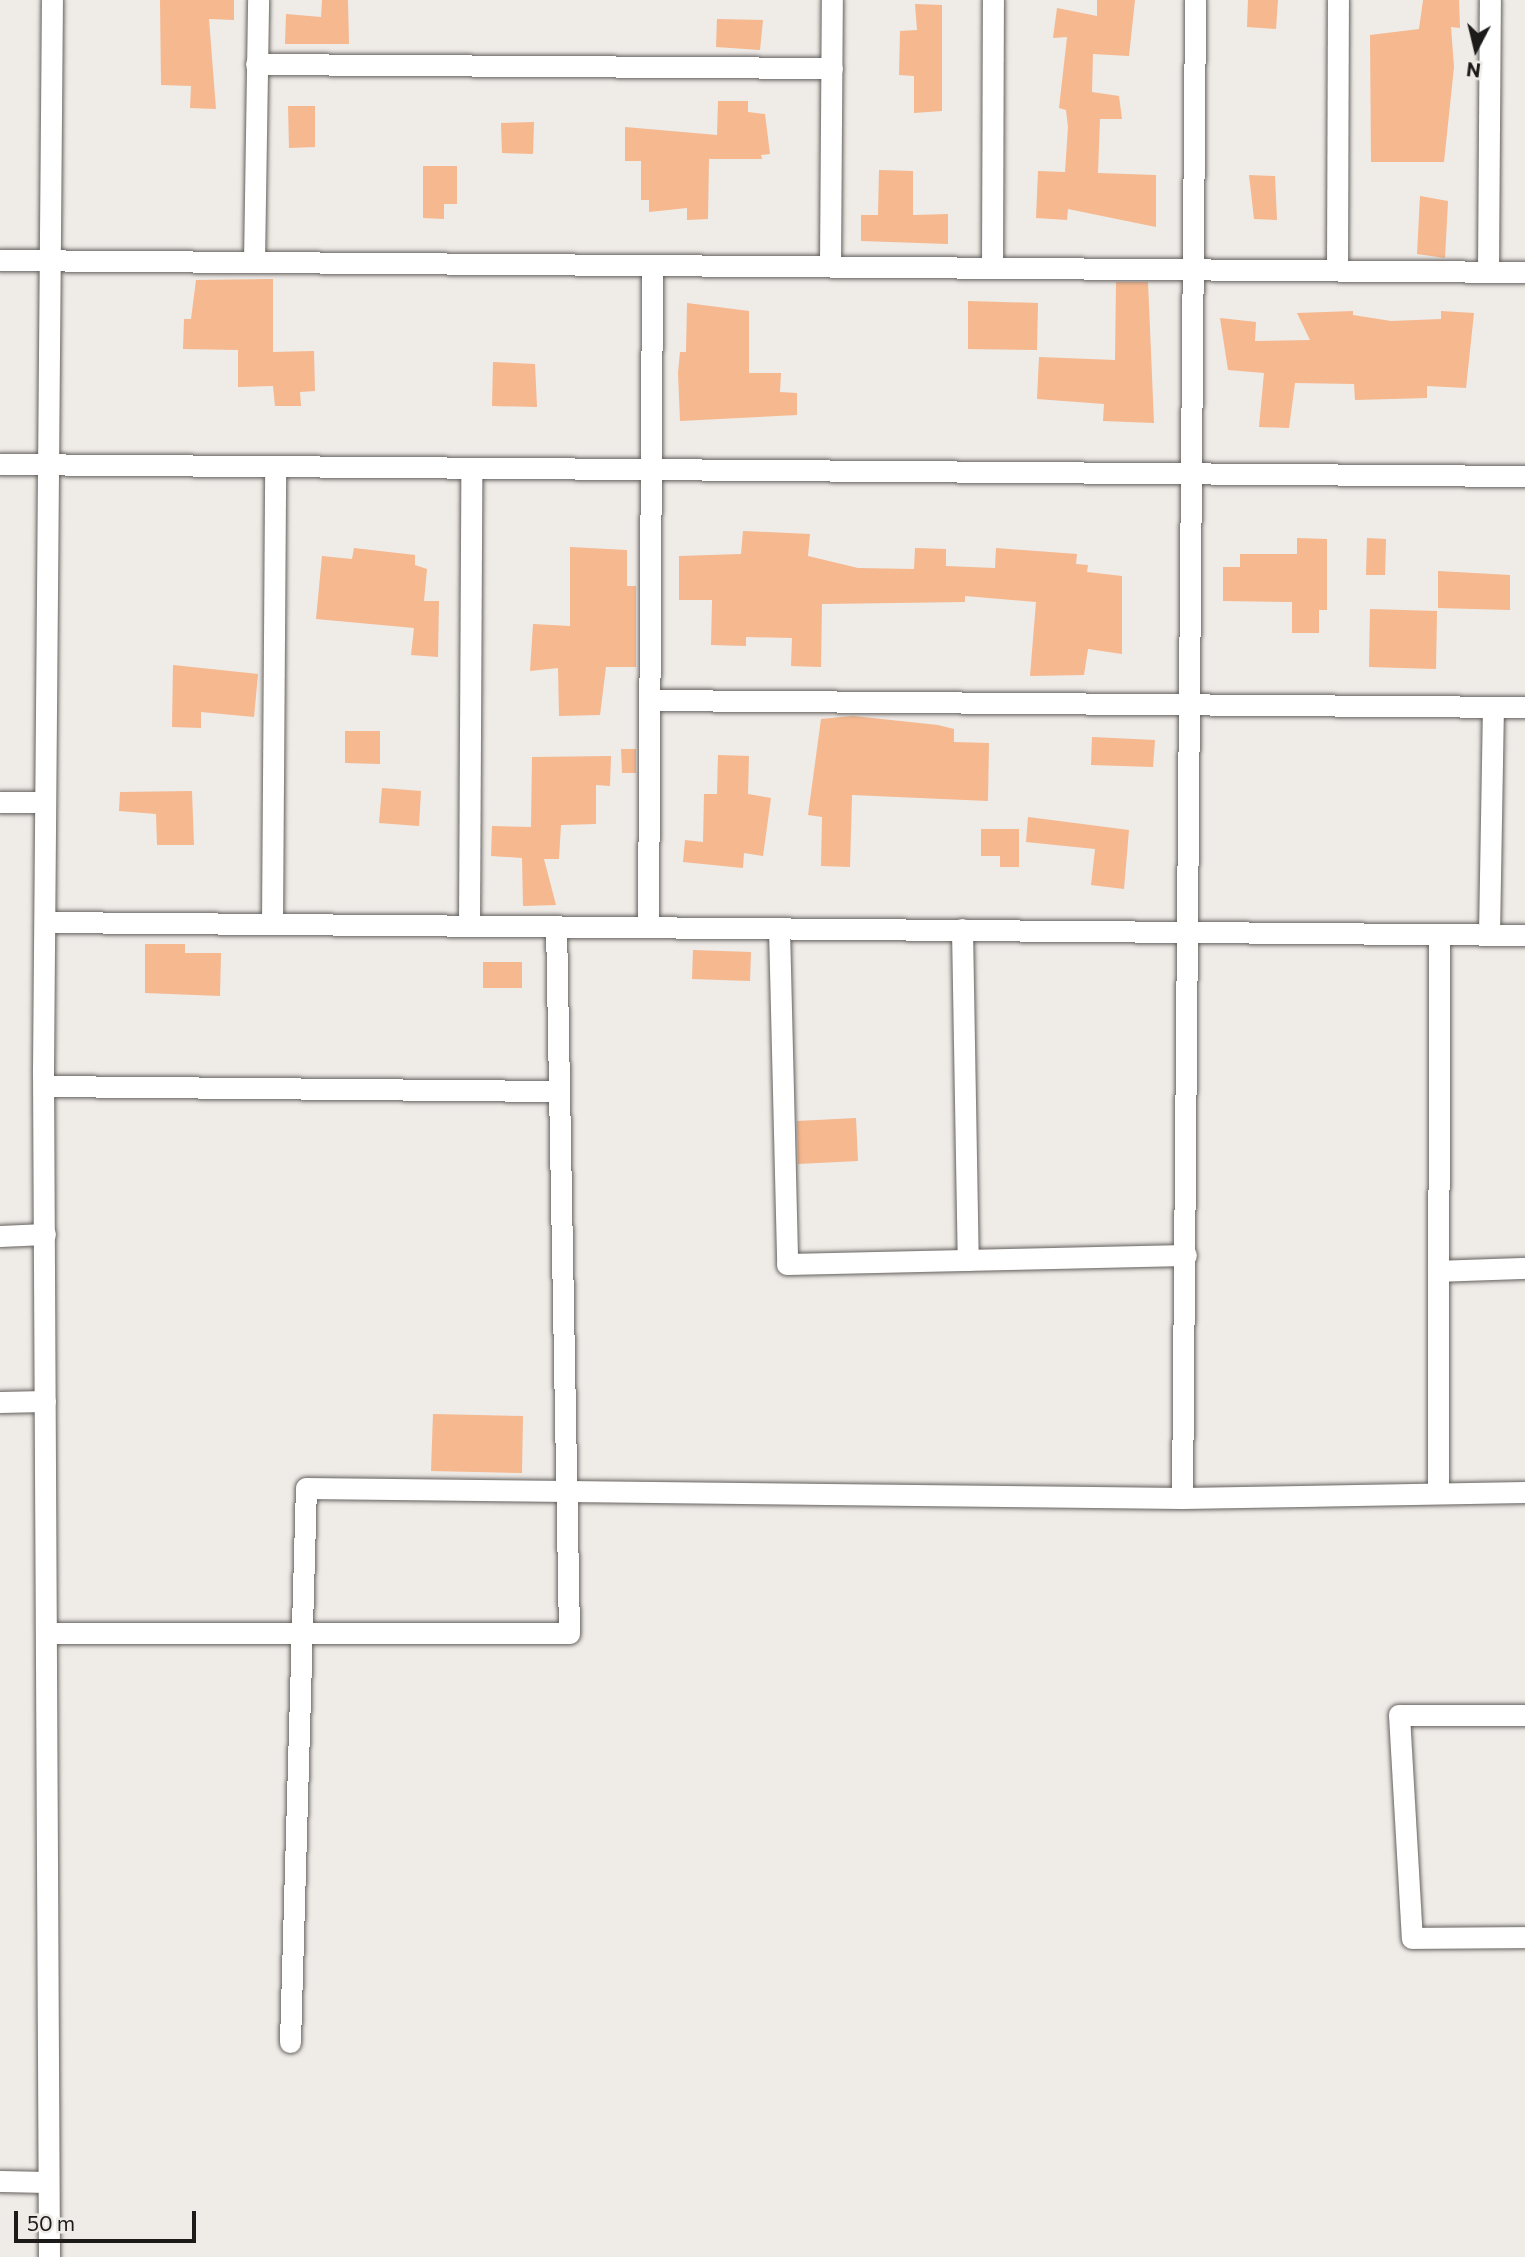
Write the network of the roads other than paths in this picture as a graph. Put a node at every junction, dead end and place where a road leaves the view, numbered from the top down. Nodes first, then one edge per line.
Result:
1 (52, 0) edge
2 (258, 0) edge
3 (832, 0) edge
4 (993, 0) edge
5 (1195, 0) edge
6 (1338, 0) edge
7 (1490, 0) edge
8 (256, 64) junction
9 (831, 68) junction
10 (0, 260) edge
11 (48, 260) junction
12 (254, 262) junction
13 (652, 265) junction
14 (830, 266) junction
15 (992, 268) junction
16 (1194, 269) junction
17 (1337, 270) junction
18 (1488, 271) junction
19 (1525, 272) edge
20 (0, 464) edge
21 (47, 465) junction
22 (275, 467) junction
23 (471, 468) junction
24 (650, 470) junction
25 (1193, 474) junction
26 (1525, 476) edge
27 (649, 700) junction
28 (1192, 705) junction
29 (1493, 707) junction
30 (1525, 707) edge
31 (0, 802) edge
32 (45, 802) junction
33 (45, 922) junction
34 (272, 924) junction
35 (469, 926) junction
36 (556, 927) junction
37 (648, 928) junction
38 (779, 928) junction
39 (962, 929) junction
40 (1190, 932) junction
41 (1439, 934) junction
42 (1489, 934) junction
43 (1525, 935) edge
44 (44, 1086) junction
45 (558, 1091) junction
46 (45, 1234) junction
47 (0, 1236) edge
48 (1186, 1255) junction
49 (968, 1260) junction
50 (1525, 1269) edge
51 (1438, 1271) junction
52 (45, 1401) junction
53 (0, 1402) edge
54 (565, 1490) junction
55 (1438, 1492) junction
56 (1525, 1492) edge
57 (1182, 1498) junction
58 (46, 1633) junction
59 (302, 1633) junction
60 (1525, 1715) edge
61 (1525, 1937) edge
62 (290, 2042) dead end
63 (0, 2181) edge
64 (48, 2182) junction
65 (49, 2257) edge

1 - 11 street
2 - 8 street
3 - 9 street
4 - 15 street
5 - 16 street
6 - 17 street
7 - 18 street
8 - 9 street
8 - 12 street
9 - 14 street
10 - 11 street
11 - 12 street
11 - 21 street
12 - 13 street
13 - 14 street
13 - 24 street
14 - 15 street
15 - 16 street
16 - 17 street
16 - 25 street
17 - 18 street
18 - 19 street
20 - 21 street
21 - 22 street
21 - 32 street
22 - 23 street
22 - 34 street
23 - 24 street
23 - 35 street
24 - 25 street
24 - 27 street
25 - 26 street
25 - 28 street
27 - 28 street
27 - 37 street
28 - 29 street
28 - 40 street
29 - 30 street
29 - 42 street
31 - 32 street
32 - 33 street
33 - 34 street
33 - 44 street
34 - 35 street
35 - 36 street
36 - 37 street
36 - 45 street
37 - 38 street
38 - 39 street
38 - 49 street
39 - 40 street
39 - 49 street
40 - 41 street
40 - 48 street
41 - 42 street
41 - 51 street
42 - 43 street
44 - 45 street
44 - 46 street
45 - 54 street
46 - 47 street
46 - 52 street
48 - 49 street
48 - 57 street
50 - 51 street
51 - 55 street
52 - 53 street
52 - 58 street
54 - 57 street
54 - 59 street
54 - 59 street
55 - 56 street
55 - 57 street
58 - 59 street
58 - 64 street
59 - 62 street
60 - 61 street
63 - 64 street
64 - 65 street

